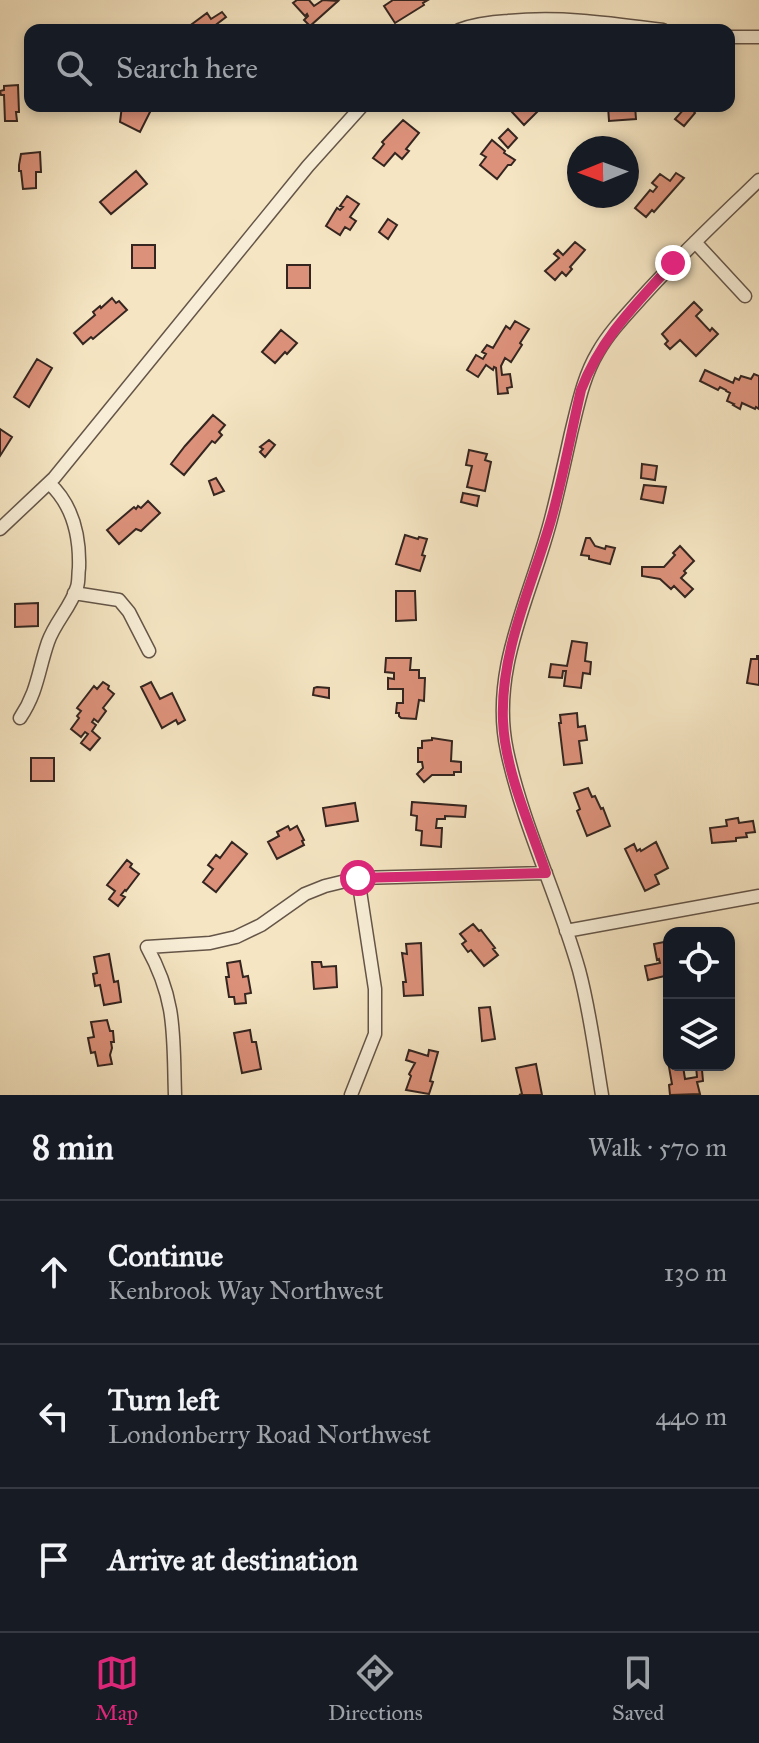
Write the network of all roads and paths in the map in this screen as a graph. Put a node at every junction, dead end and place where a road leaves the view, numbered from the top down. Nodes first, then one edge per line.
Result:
1 (478, 24) edge
2 (612, 24) edge
3 (735, 37) edge
4 (759, 37) edge
5 (357, 112) edge
6 (759, 180) edge
7 (695, 242) junction
8 (745, 296) dead end
9 (49, 483) junction
10 (0, 529) edge
11 (74, 593) junction
12 (149, 651) dead end
13 (20, 718) dead end
14 (546, 873) junction
15 (358, 878) junction
16 (759, 896) edge
17 (566, 931) junction
18 (175, 1095) edge
19 (351, 1095) edge
20 (602, 1095) edge

1 - 2 street
3 - 4 street
5 - 9 street
6 - 7 street
7 - 8 street
7 - 14 street
9 - 10 street
9 - 11 street
11 - 12 street
11 - 13 street
14 - 15 street
14 - 17 street
15 - 18 street
15 - 19 street
16 - 17 street
17 - 20 street

